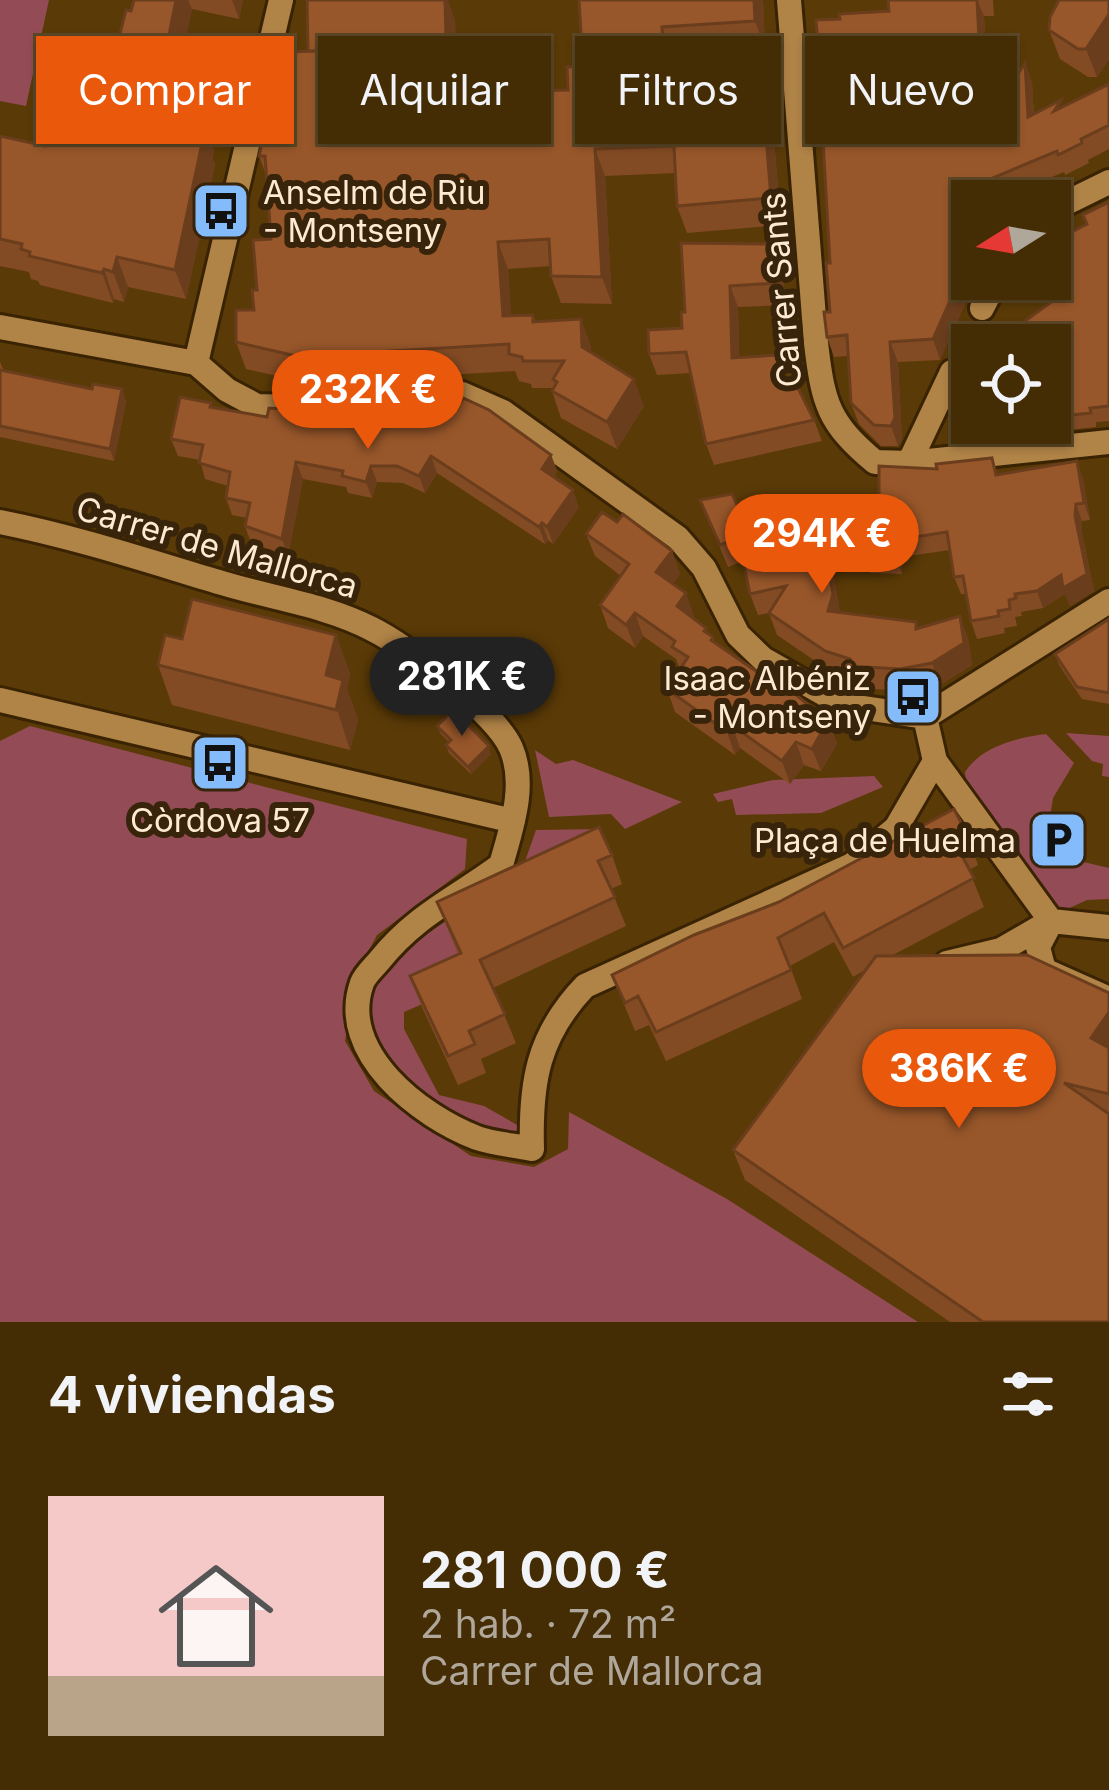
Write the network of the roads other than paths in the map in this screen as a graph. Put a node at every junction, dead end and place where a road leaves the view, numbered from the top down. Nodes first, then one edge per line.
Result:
1 (281, 0) edge
2 (789, 0) edge
3 (1109, 182) edge
4 (1071, 201) edge
5 (986, 300) edge
6 (982, 308) dead end
7 (0, 327) edge
8 (196, 363) junction
9 (951, 374) edge
10 (1109, 442) edge
11 (909, 463) junction
12 (0, 522) edge
13 (1109, 601) edge
14 (0, 700) edge
15 (925, 717) junction
16 (935, 761) junction
17 (513, 821) junction
18 (1051, 921) junction
19 (1109, 927) edge
20 (914, 971) edge
21 (1109, 999) edge

1 - 8 street
2 - 11 street, Carrer Sants
3 - 4 street
5 - 6 street
7 - 8 street
8 - 15 street
9 - 11 street
10 - 11 street, Carrer Sants
12 - 17 street, Carrer de Mallorca
13 - 15 street
14 - 17 street
15 - 16 street
16 - 17 street
16 - 18 street
18 - 19 street
18 - 20 street
18 - 21 street

